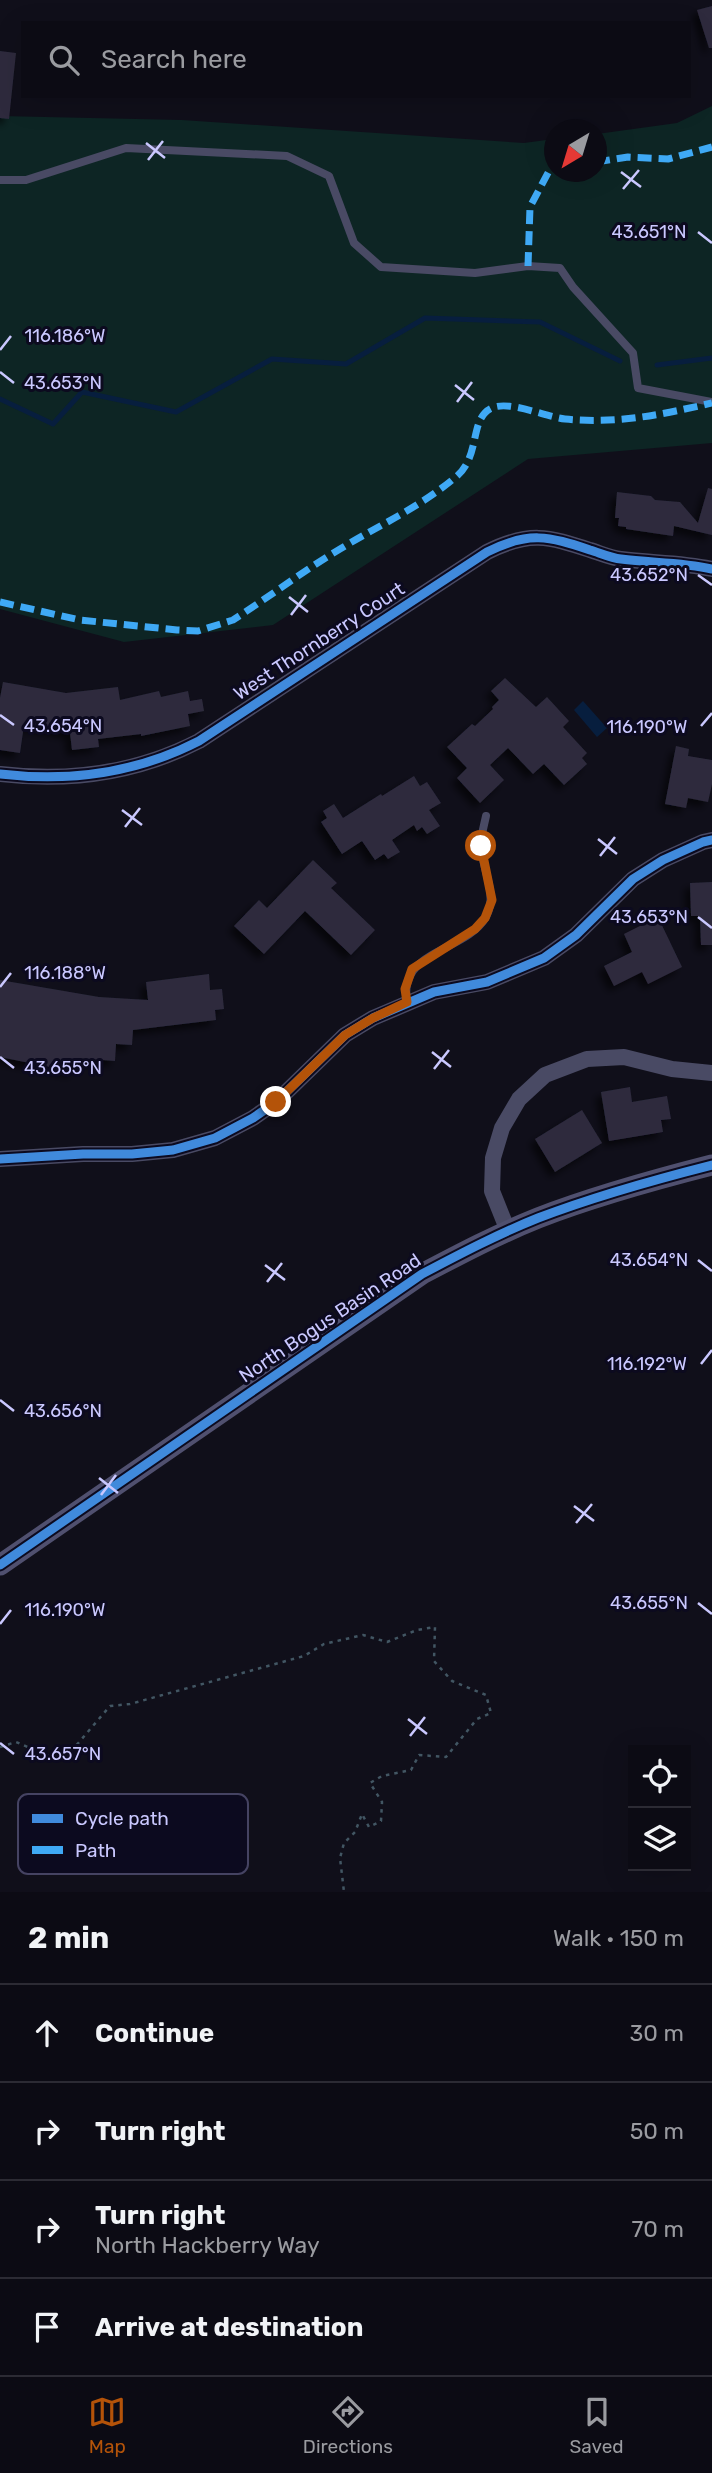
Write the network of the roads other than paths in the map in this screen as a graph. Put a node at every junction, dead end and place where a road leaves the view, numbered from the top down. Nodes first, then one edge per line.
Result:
1 (0, 180) edge
2 (712, 402) edge
3 (712, 569) edge
4 (0, 774) edge
5 (486, 816) dead end
6 (712, 840) edge
7 (407, 1002) junction
8 (712, 1073) edge
9 (0, 1159) edge
10 (712, 1165) edge
11 (508, 1231) junction
12 (0, 1565) edge

1 - 2 lane
3 - 4 street, West Thornberry Court
5 - 7 lane
6 - 7 street
7 - 9 street
8 - 11 street
10 - 11 street, North Bogus Basin Road
11 - 12 street, North Bogus Basin Road

